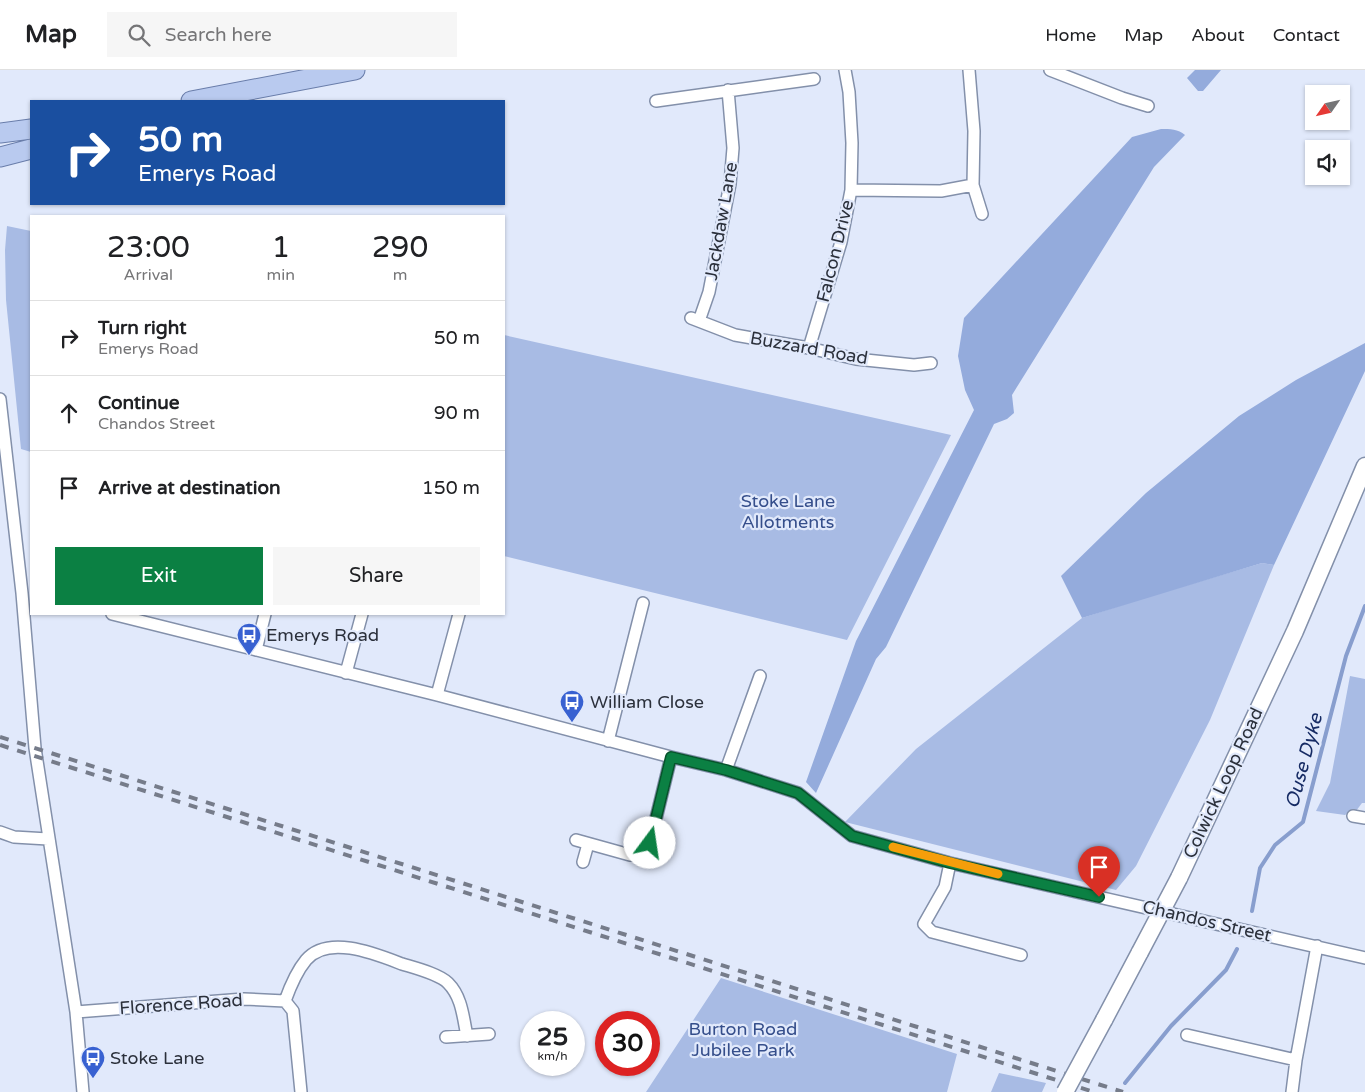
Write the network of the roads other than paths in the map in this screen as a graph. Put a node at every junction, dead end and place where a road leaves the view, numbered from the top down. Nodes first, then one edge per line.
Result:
1 (355, 70) edge
2 (845, 70) edge
3 (853, 70) edge
4 (969, 70) edge
5 (1050, 70) edge
6 (814, 79) dead end
7 (728, 90) junction
8 (849, 92) junction
9 (196, 100) edge
10 (656, 101) dead end
11 (1148, 106) dead end
12 (30, 128) edge
13 (0, 133) edge
14 (30, 149) edge
15 (0, 157) edge
16 (973, 185) junction
17 (851, 190) junction
18 (982, 214) dead end
19 (695, 320) joint
20 (809, 348) junction
21 (930, 363) dead end
22 (0, 400) edge
23 (1365, 466) edge
24 (26, 593) edge
25 (643, 603) dead end
26 (265, 615) edge
27 (362, 615) edge
28 (459, 615) edge
29 (129, 616) edge
30 (256, 650) junction
31 (346, 673) junction
32 (760, 676) dead end
33 (438, 695) junction
34 (608, 741) junction
35 (671, 757) junction
36 (726, 770) junction
37 (0, 832) edge
38 (48, 839) junction
39 (576, 840) dead end
40 (588, 844) junction
41 (582, 862) dead end
42 (950, 863) junction
43 (1316, 946) junction
44 (1021, 956) dead end
45 (1365, 958) edge
46 (285, 1001) junction
47 (76, 1012) junction
48 (488, 1034) dead end
49 (1187, 1035) dead end
50 (467, 1036) junction
51 (446, 1037) dead end
52 (1296, 1060) junction
53 (84, 1092) edge
54 (301, 1092) edge
55 (1064, 1092) edge
56 (1292, 1092) edge

1 - 9 main road
2 - 8 street, Falcon Drive
3 - 8 street, Falcon Drive
4 - 16 street
5 - 11 street
6 - 7 street
7 - 10 street
7 - 19 street, Jackdaw Lane
8 - 17 street, Falcon Drive
12 - 13 main road
14 - 15 main road
16 - 17 street
16 - 18 street
17 - 20 street, Falcon Drive
19 - 20 street, Buzzard Road
20 - 21 street, Buzzard Road
22 - 24 street
23 - 55 main road, Colwick Loop Road, bridge
24 - 38 street
25 - 34 street
26 - 30 street
27 - 31 street
28 - 33 street
29 - 30 street
30 - 31 street
31 - 33 street
32 - 36 street
33 - 34 street
34 - 35 street
35 - 36 street
35 - 40 street
36 - 42 street, Chandos Street
37 - 38 street
38 - 47 street
39 - 40 street
40 - 41 street
42 - 43 street, Chandos Street
42 - 44 street
43 - 45 street, Chandos Street
43 - 52 street
46 - 47 street, Florence Road
46 - 50 street
46 - 54 street
47 - 53 street
48 - 50 street
49 - 52 street
50 - 51 street
52 - 56 street

